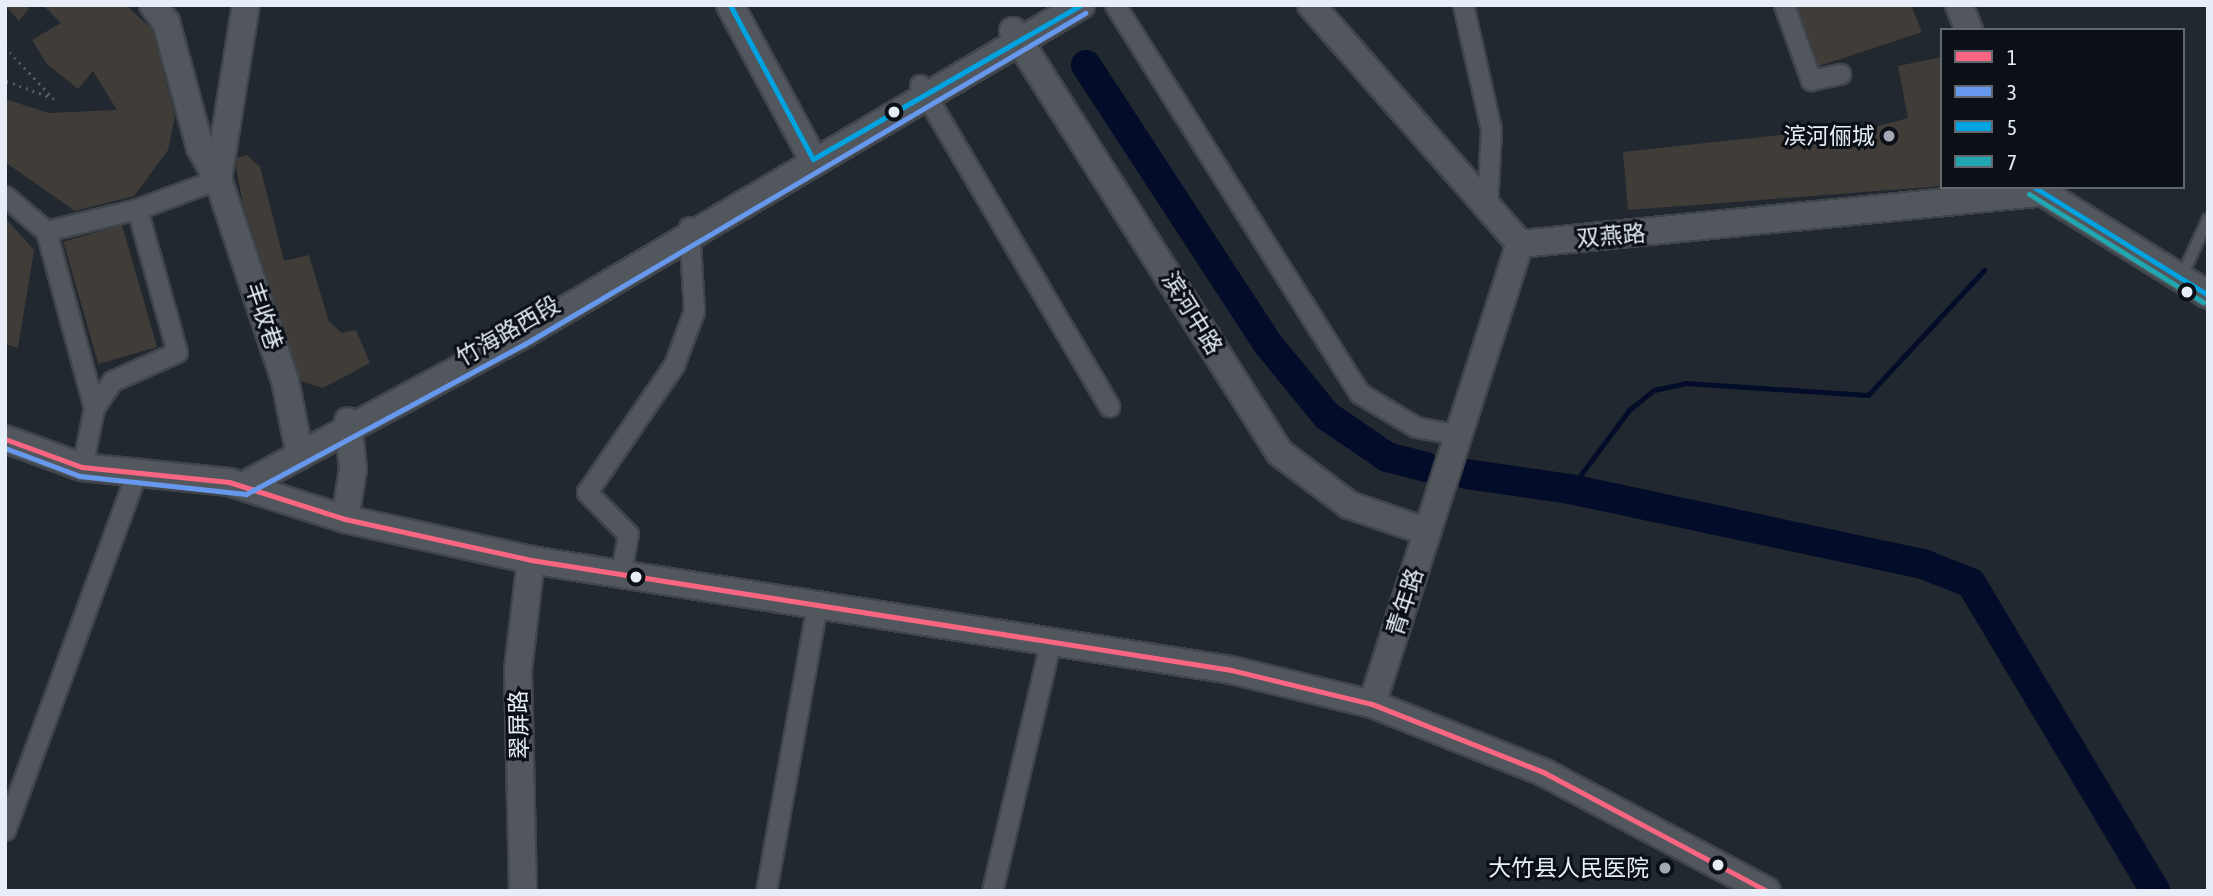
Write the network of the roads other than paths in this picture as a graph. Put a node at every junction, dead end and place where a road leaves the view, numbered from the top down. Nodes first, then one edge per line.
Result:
1 (246, 5) edge
2 (730, 5) edge
3 (1059, 5) edge
4 (1081, 5) edge
5 (1115, 5) edge
6 (1311, 5) edge
7 (1463, 5) edge
8 (1784, 5) edge
9 (1959, 5) edge
10 (156, 6) edge
11 (1968, 28) edge
12 (1016, 36) junction
13 (1840, 74) dead end
14 (922, 89) junction
15 (811, 155) junction
16 (218, 179) junction
17 (2036, 190) edge
18 (5, 196) edge
19 (1488, 208) junction
20 (137, 209) junction
21 (2208, 219) edge
22 (689, 229) junction
23 (46, 230) junction
24 (1520, 244) junction
25 (2181, 278) junction
26 (2208, 295) edge
27 (1109, 406) dead end
28 (94, 408) junction
29 (349, 426) junction
30 (1460, 435) junction
31 (5, 439) edge
32 (299, 451) junction
33 (82, 467) junction
34 (135, 476) junction
35 (236, 484) junction
36 (345, 519) junction
37 (1428, 532) junction
38 (531, 560) junction
39 (621, 573) junction
40 (817, 605) junction
41 (1050, 643) junction
42 (1372, 704) junction
43 (5, 830) edge
44 (523, 891) edge
45 (766, 891) edge
46 (992, 891) edge
47 (1767, 891) edge

1 - 16 street, 丰收巷
2 - 15 street
3 - 12 street, 竹海路西段
4 - 12 street, 竹海路西段
5 - 30 street
6 - 19 street
7 - 19 street
8 - 13 street
9 - 11 street
10 - 16 street, 丰收巷
12 - 14 street, 竹海路西段
12 - 37 street, 滨河中路
14 - 15 street, 竹海路西段
14 - 27 street
15 - 22 street, 竹海路西段
16 - 20 street
16 - 32 street, 丰收巷
17 - 24 street, 双燕路
17 - 25 street, 双燕路
18 - 23 street
19 - 24 street
20 - 23 street
20 - 28 street
21 - 25 lane
22 - 29 street, 竹海路西段
22 - 39 street
23 - 28 street
24 - 30 street
25 - 26 street, 双燕路
28 - 33 street
29 - 32 street, 竹海路西段
29 - 36 street
30 - 37 street, 青年路
31 - 33 street
32 - 35 street, 竹海路西段
33 - 34 street
34 - 35 street
34 - 43 street
35 - 36 street
36 - 38 street
37 - 42 street, 青年路
38 - 39 street
38 - 44 street, 翠屏路
39 - 40 street
40 - 41 street
40 - 45 street
41 - 42 street
41 - 46 street
42 - 47 street

